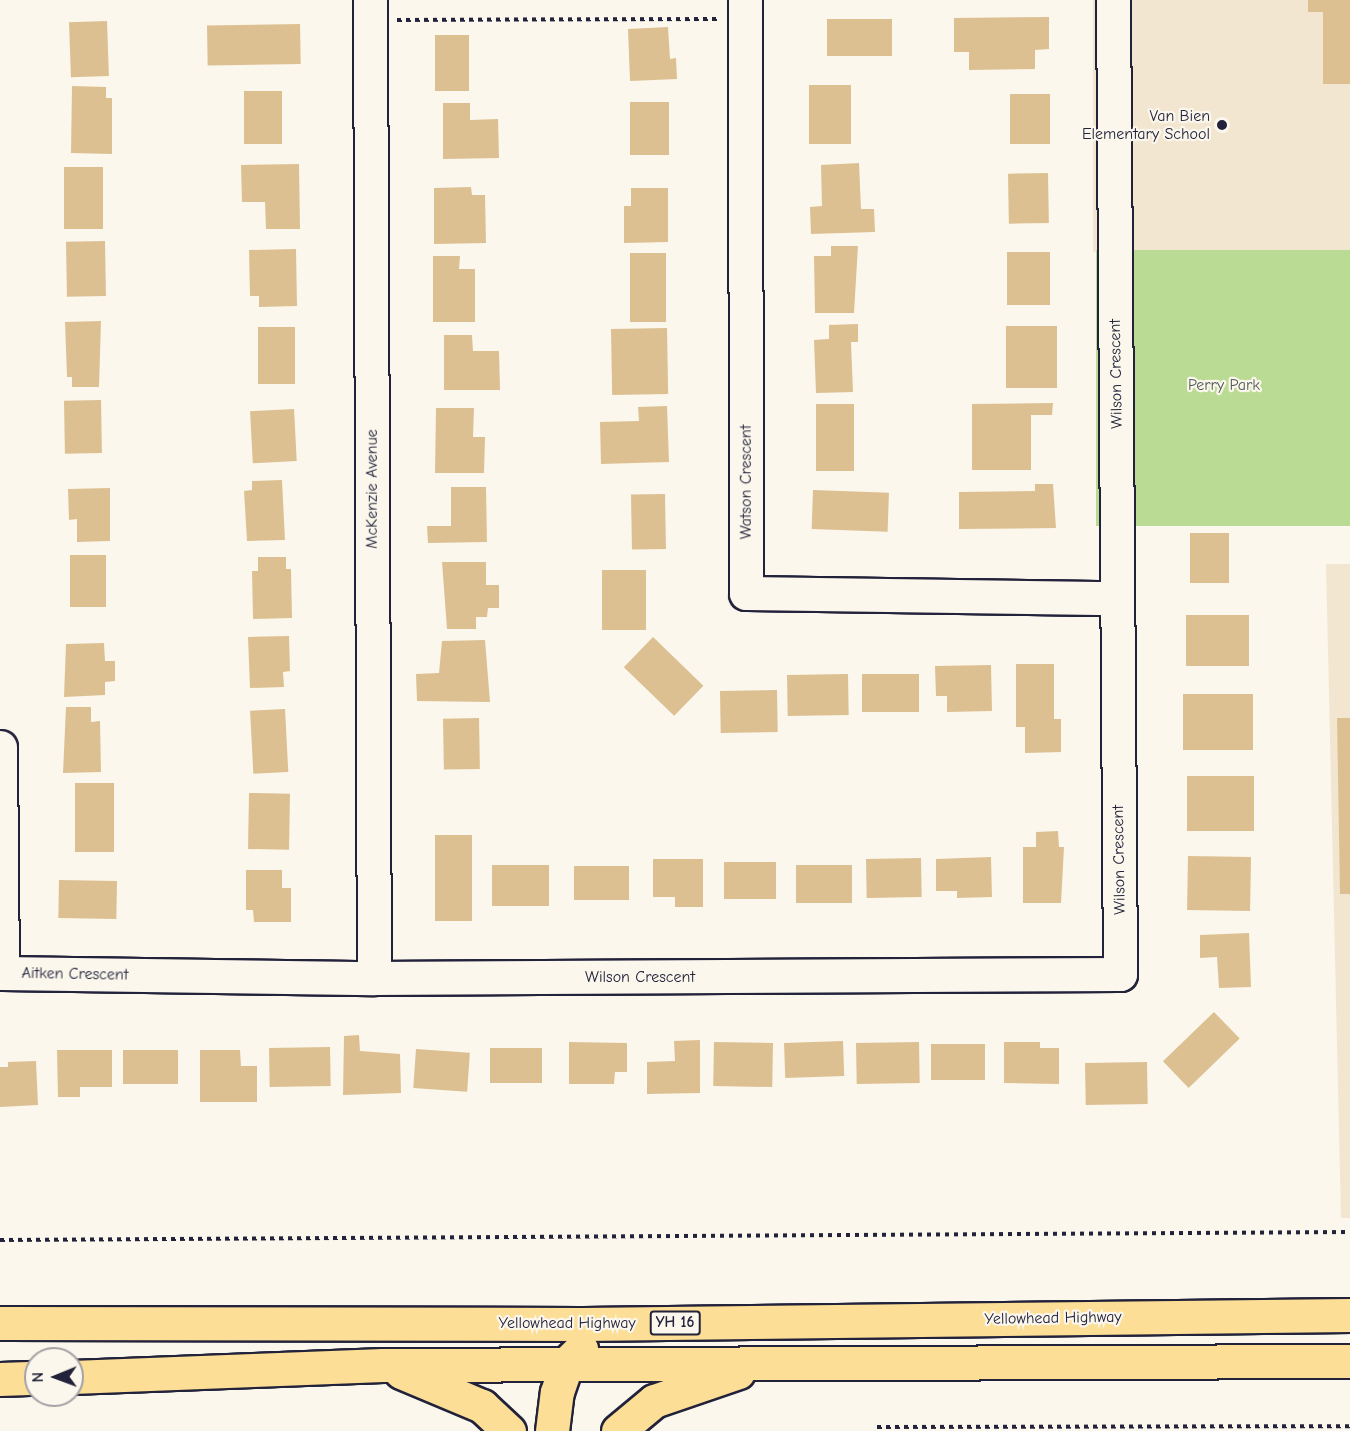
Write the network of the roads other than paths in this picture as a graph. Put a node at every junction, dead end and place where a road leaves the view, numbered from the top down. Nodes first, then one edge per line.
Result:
1 (1113, 0) edge
2 (745, 9) edge
3 (370, 10) edge
4 (1116, 598) junction
5 (0, 747) edge
6 (374, 978) junction
7 (1350, 1315) edge
8 (706, 1322) junction
9 (0, 1323) edge
10 (1350, 1361) edge
11 (567, 1363) junction
12 (770, 1363) junction
13 (383, 1365) junction
14 (84, 1377) edge
15 (509, 1431) edge
16 (552, 1431) edge
17 (618, 1431) edge

1 - 4 street, Wilson Crescent
2 - 4 street, Watson Crescent
3 - 6 street, McKenzie Avenue
4 - 6 street, Wilson Crescent
5 - 6 street, Aitken Crescent
7 - 8 highway, Yellowhead Highway / YH 16
8 - 9 highway, Yellowhead Highway / YH 16
8 - 11 highway
10 - 12 highway
11 - 12 highway
11 - 13 highway
11 - 16 highway
12 - 17 highway
13 - 14 highway
13 - 15 highway

